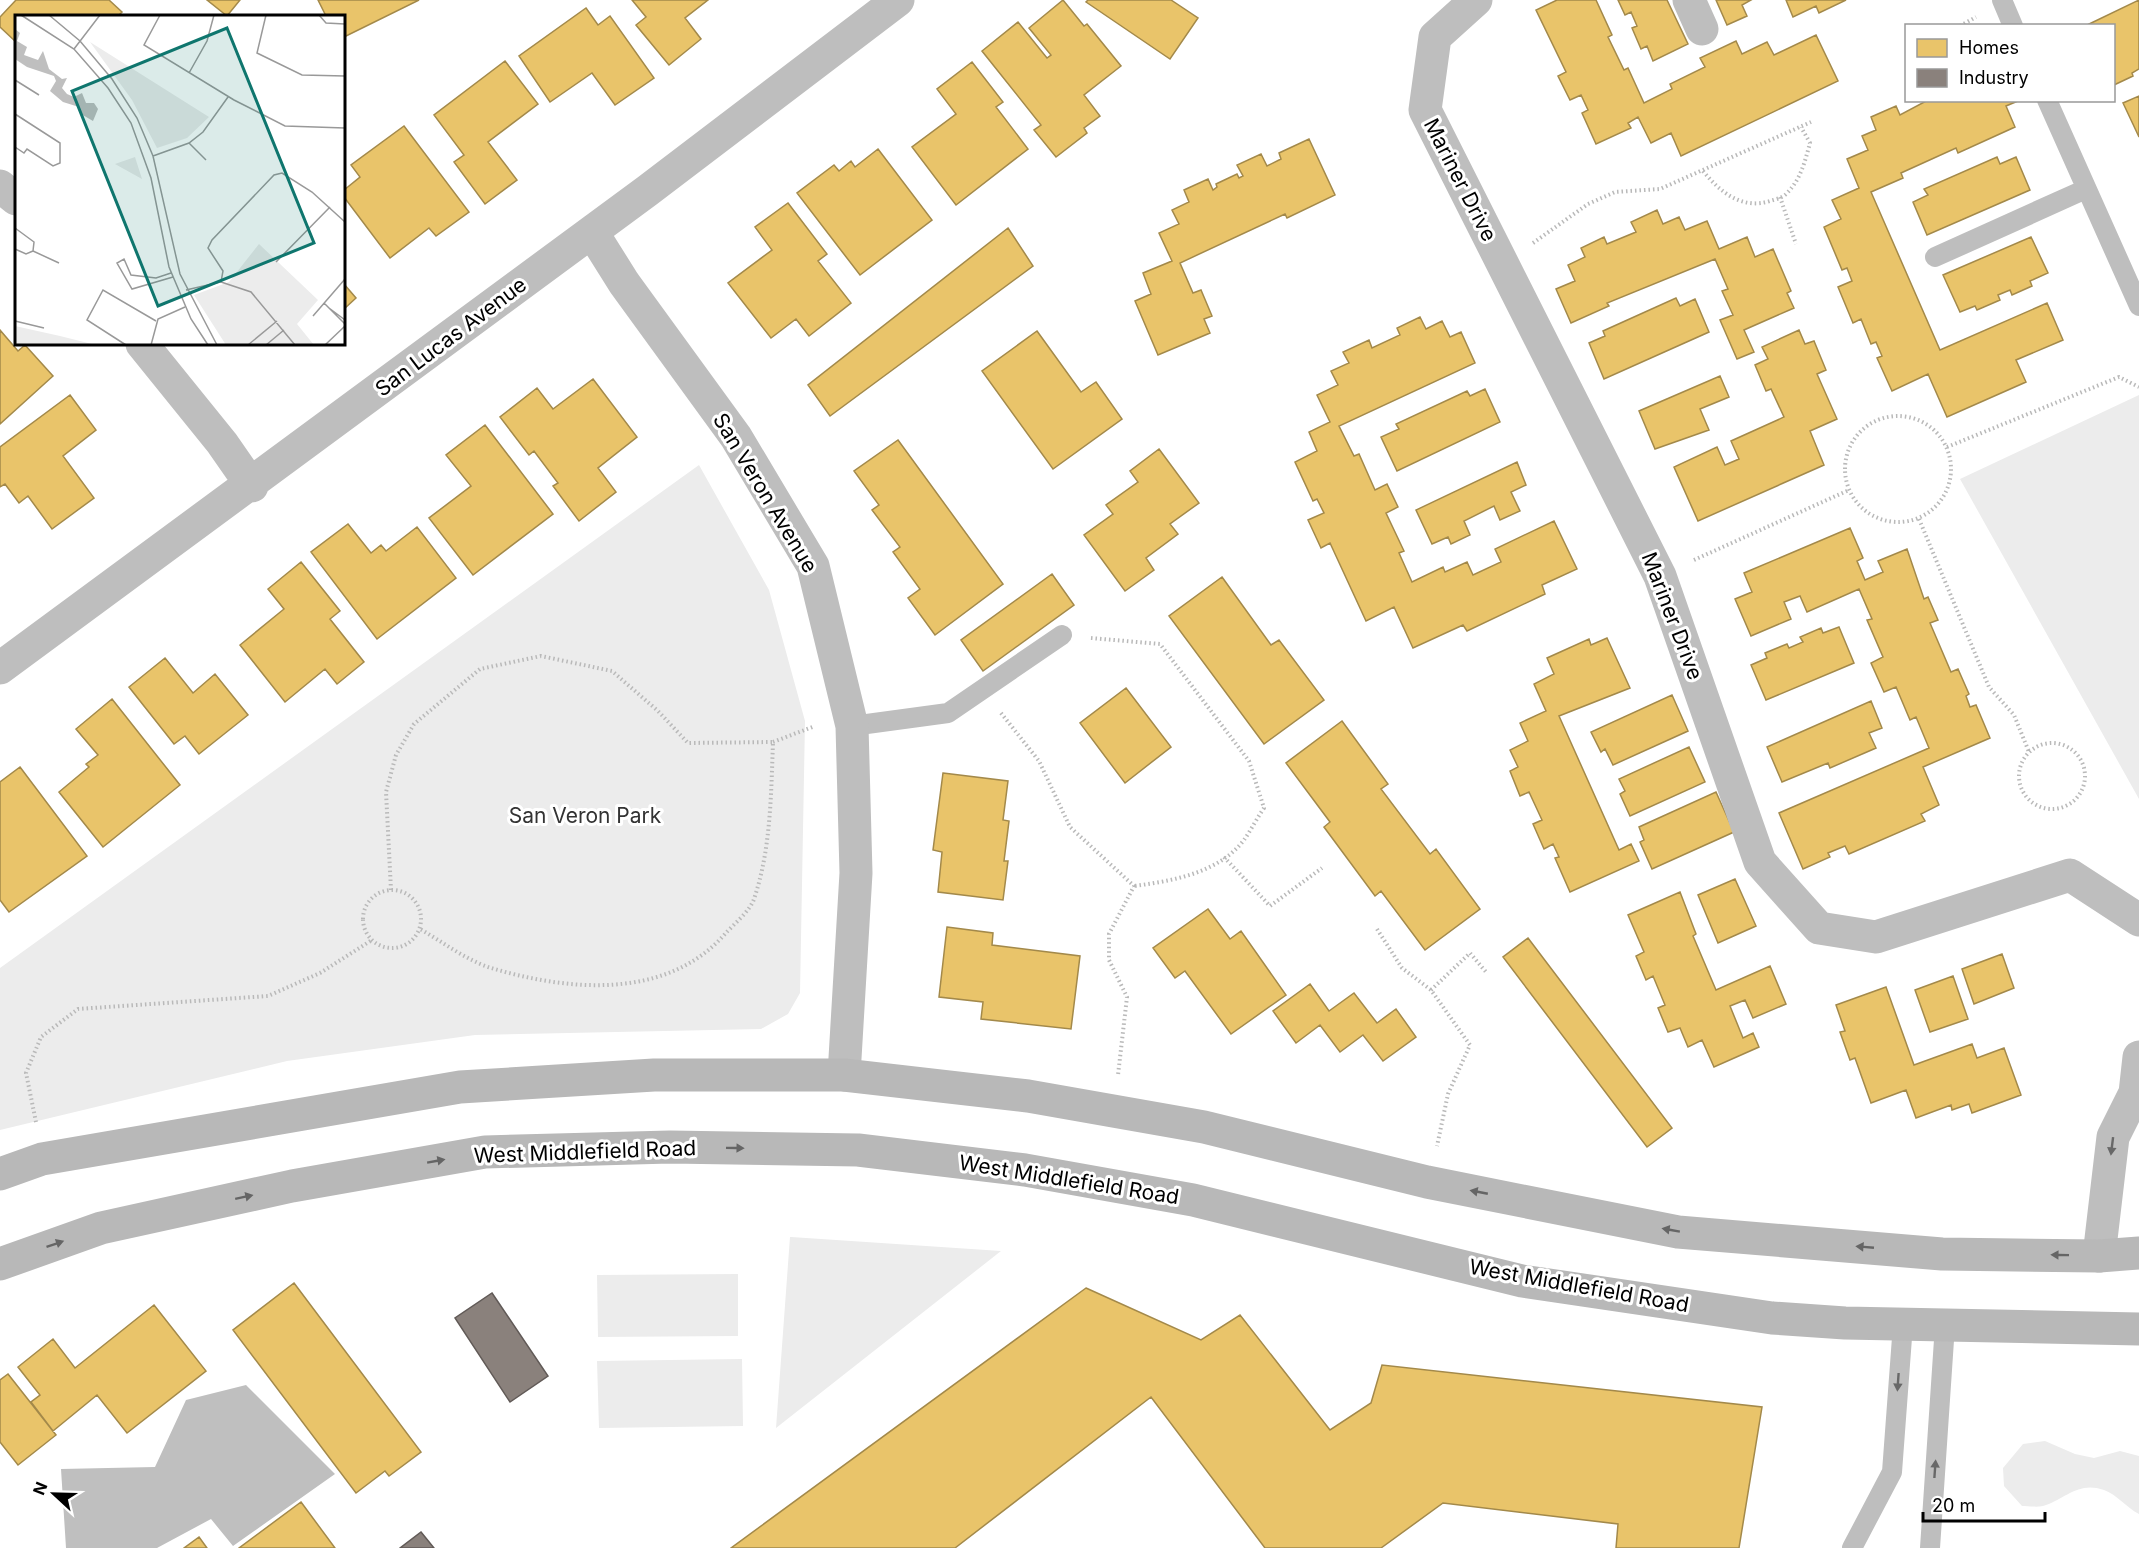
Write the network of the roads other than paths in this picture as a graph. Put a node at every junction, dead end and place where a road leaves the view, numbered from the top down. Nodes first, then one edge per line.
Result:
1 (898, 0) edge
2 (1476, 0) edge
3 (2002, 0) edge
4 (2012, 24) edge
5 (2048, 102) edge
6 (0, 186) edge
7 (2086, 189) junction
8 (15, 198) edge
9 (592, 232) junction
10 (1935, 257) dead end
11 (2139, 306) edge
12 (143, 345) edge
13 (252, 486) junction
14 (1062, 635) road end
15 (0, 668) edge
16 (852, 726) junction
17 (2139, 920) edge
18 (2139, 1057) edge
19 (844, 1075) junction
20 (2137, 1098) edge
21 (0, 1174) edge
22 (2139, 1253) edge
23 (2099, 1256) junction
24 (0, 1264) edge
25 (1903, 1324) junction
26 (1945, 1325) junction
27 (2139, 1329) edge
28 (1852, 1548) edge
29 (1930, 1548) edge

1 - 9 street, San Lucas Avenue
2 - 17 street, Mariner Drive
3 - 4 lane
5 - 7 lane
6 - 8 street
7 - 10 lane
7 - 11 lane
9 - 13 street, San Lucas Avenue
9 - 16 street, San Veron Avenue
12 - 13 street
13 - 15 street, San Lucas Avenue
14 - 16 lane
16 - 19 street, San Veron Avenue
18 - 20 street
19 - 21 main road
23 -> 19 main road
20 -> 23 street
22 - 23 main road
24 -> 25 main road, West Middlefield Road
25 - 26 main road, West Middlefield Road
25 -> 28 lane
26 - 27 main road, West Middlefield Road
29 -> 26 lane

